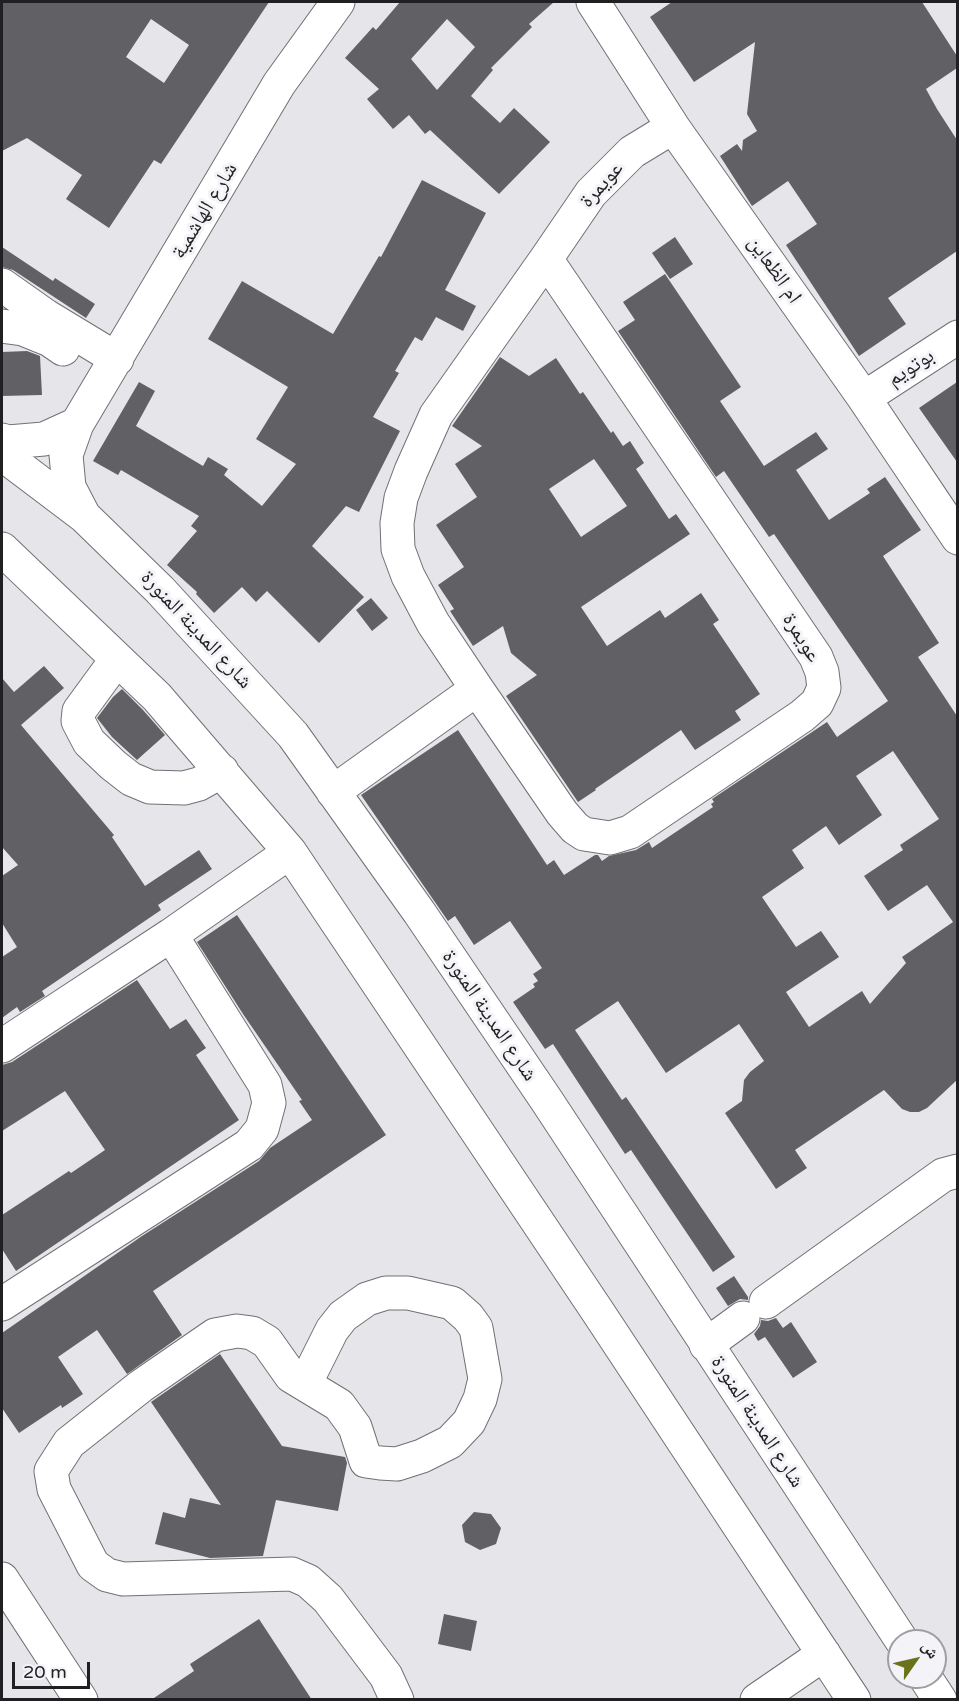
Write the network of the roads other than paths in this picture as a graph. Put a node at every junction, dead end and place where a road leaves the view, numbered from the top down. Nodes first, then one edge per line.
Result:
1 (338, 2) edge
2 (593, 2) edge
3 (673, 127) junction
4 (546, 259) junction
5 (2, 285) edge
6 (2, 326) edge
7 (957, 337) edge
8 (111, 369) junction
9 (864, 398) junction
10 (77, 424) junction
11 (2, 440) edge
12 (2, 454) edge
13 (84, 516) junction
14 (957, 538) edge
15 (2, 549) edge
16 (117, 659) junction
17 (477, 689) junction
18 (222, 771) junction
19 (333, 792) junction
20 (290, 852) junction
21 (171, 935) junction
22 (2, 1046) edge
23 (957, 1171) edge
24 (6, 1290) edge
25 (706, 1345) junction
26 (305, 1384) junction
27 (5, 1594) edge
28 (894, 1629) edge
29 (824, 1654) junction
30 (81, 1700) edge
31 (397, 1700) edge
32 (757, 1700) edge
33 (854, 1700) edge

1 - 8 street, شارع الهاشمية
2 - 3 street, ام الظعاين
3 - 4 street, عويمرة
3 - 9 street, ام الظعاين
4 - 17 street, عويمرة
4 - 17 street, عويمرة
5 - 8 street
6 - 8 street
7 - 9 street, بوتويم
8 - 10 street, شارع الهاشمية
9 - 14 street, ام الظعاين
10 - 11 street
10 - 13 street, شارع الهاشمية
12 - 13 street, شارع المدينة المنورة
13 - 19 street, شارع المدينة المنورة
15 - 16 street
16 - 18 street
16 - 18 street
17 - 19 street
18 - 20 street
19 - 25 street, شارع المدينة المنورة
20 - 21 street
20 - 29 street
21 - 22 street
21 - 24 street
23 - 25 street
25 - 28 street, شارع المدينة المنورة
26 - 26 street
26 - 31 street
27 - 30 street
29 - 32 street
29 - 33 street

